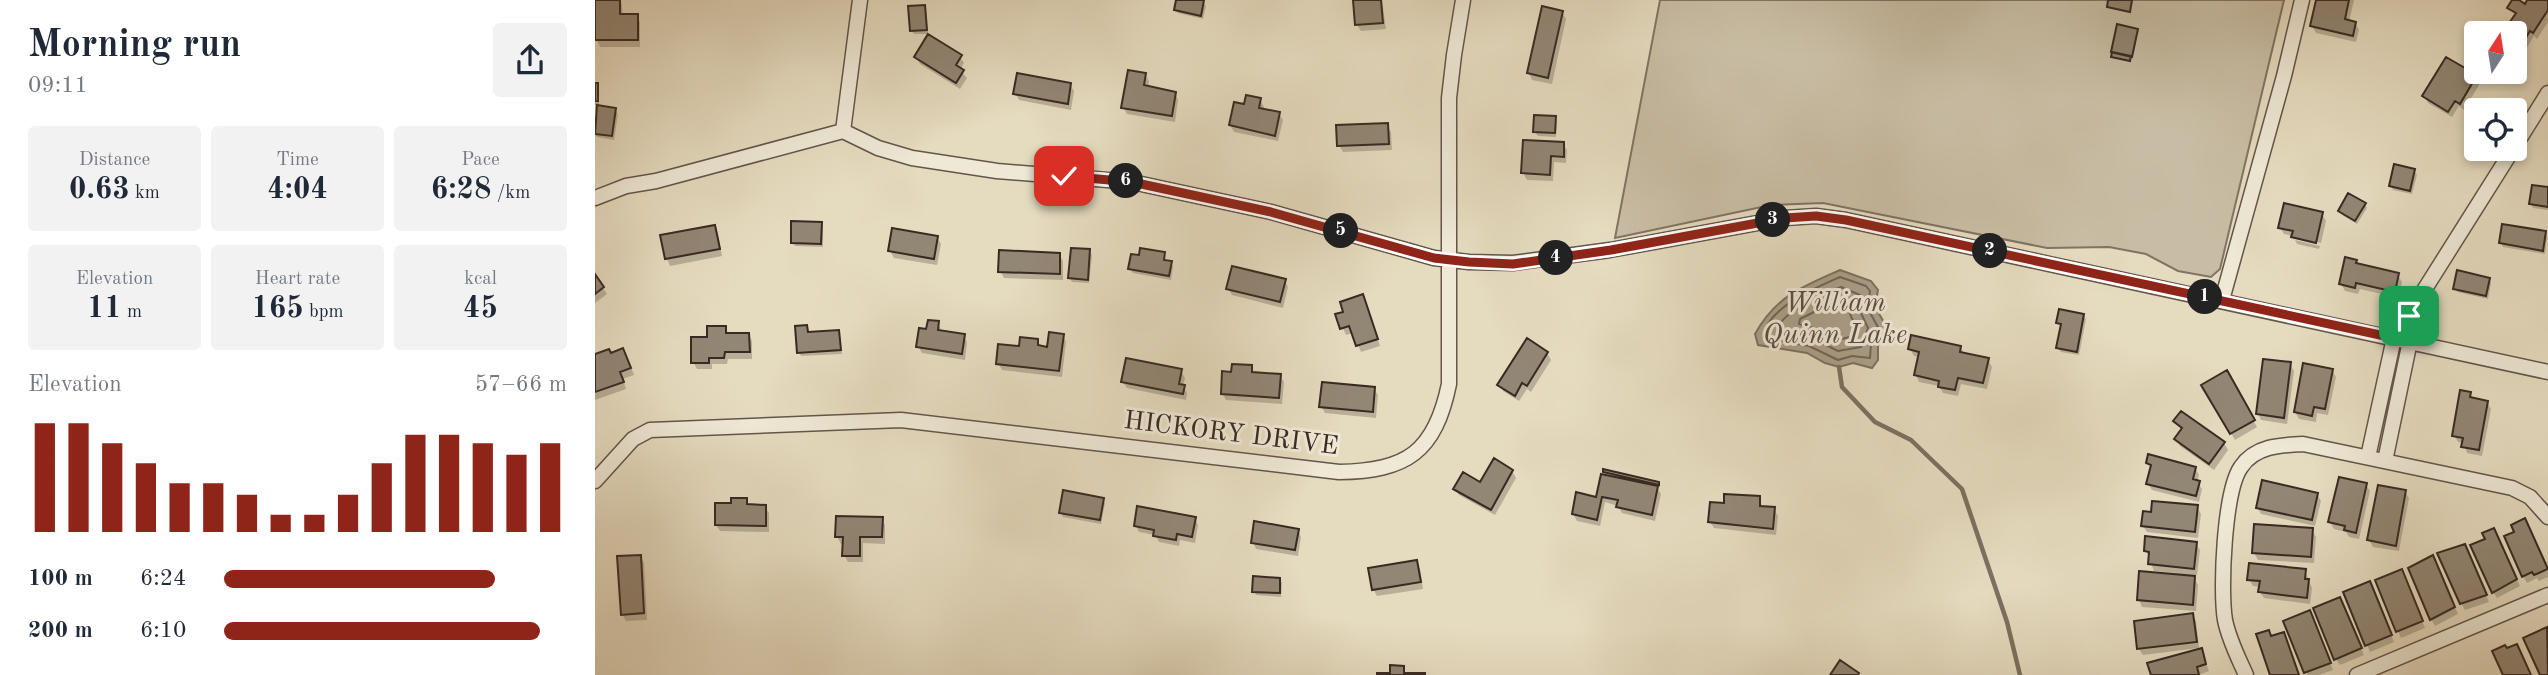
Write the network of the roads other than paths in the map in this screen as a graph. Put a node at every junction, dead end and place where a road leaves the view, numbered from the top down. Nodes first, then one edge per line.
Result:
1 (860, 0) edge
2 (1464, 0) edge
3 (2302, 0) edge
4 (2548, 93) edge
5 (2527, 126) edge
6 (843, 131) junction
7 (2505, 161) edge
8 (595, 198) edge
9 (1449, 260) junction
10 (2222, 300) junction
11 (2409, 316) junction
12 (2394, 338) junction
13 (2410, 341) junction
14 (2548, 372) edge
15 (2383, 390) junction
16 (2399, 393) junction
17 (2368, 457) junction
18 (2385, 461) junction
19 (595, 481) edge
20 (2548, 517) edge
21 (2548, 595) edge
22 (2246, 675) edge
23 (2357, 675) edge

1 - 6 street
2 - 9 street, HICKORY DRIVE
3 - 10 street
4 - 5 street
6 - 8 street
6 - 9 street
7 - 11 street
9 - 10 street
9 - 19 street, HICKORY DRIVE
10 - 12 street
11 - 12 street
11 - 13 street
12 - 13 street
12 - 15 street
13 - 14 street
13 - 16 street
15 - 16 street
15 - 17 street
16 - 18 street
17 - 18 street
17 - 22 street
18 - 20 street
21 - 23 street

